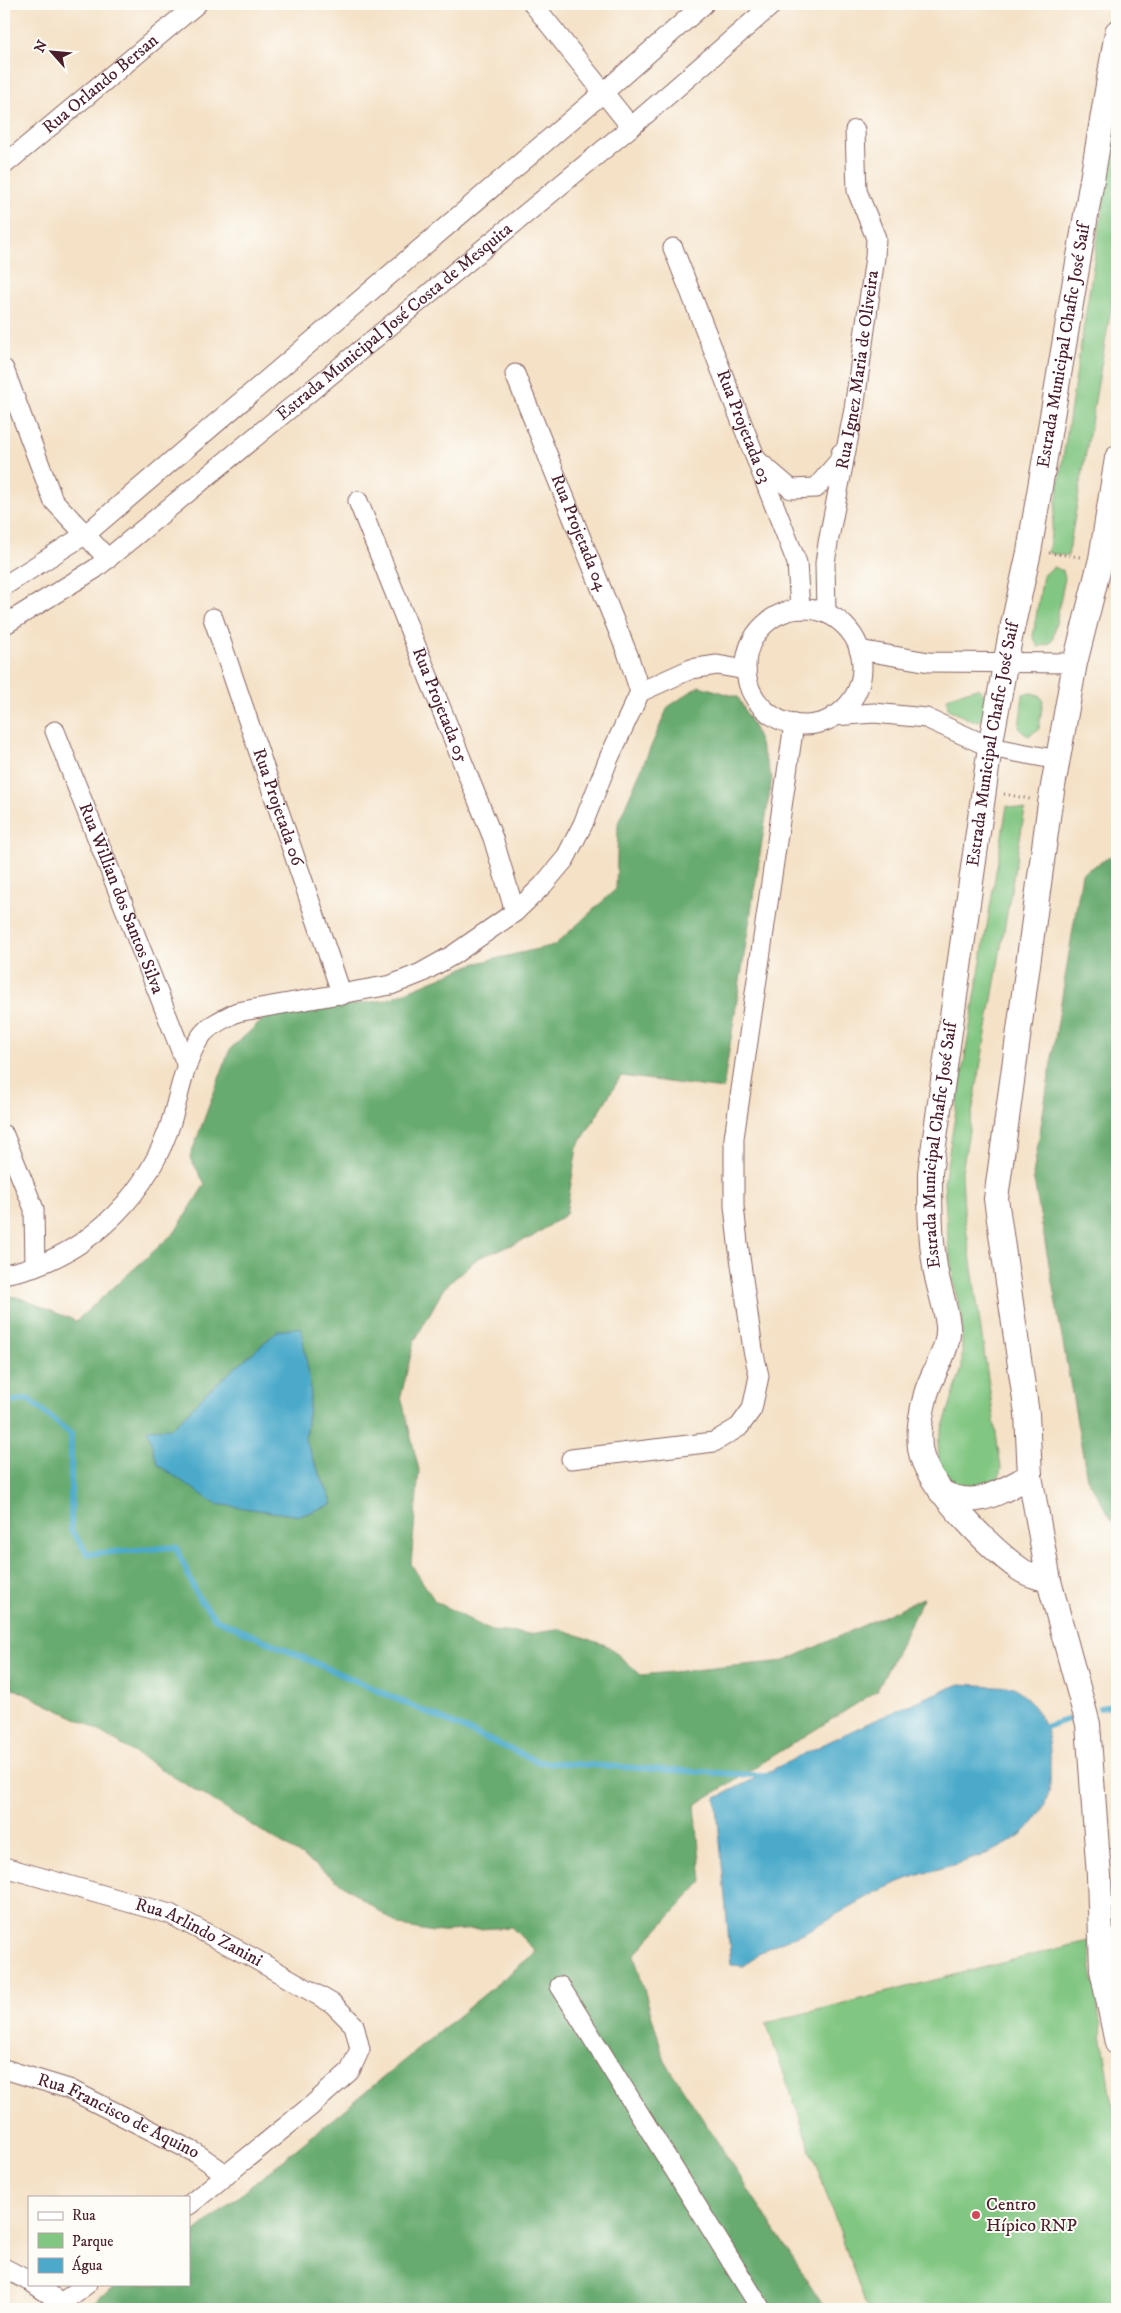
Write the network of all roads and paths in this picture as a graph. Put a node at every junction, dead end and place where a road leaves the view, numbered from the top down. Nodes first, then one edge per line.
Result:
1 (197, 4) edge
2 (532, 4) edge
3 (704, 4) edge
4 (773, 4) edge
5 (1117, 32) edge
6 (604, 92) junction
7 (631, 127) junction
8 (855, 130) dead end
9 (4, 165) edge
10 (673, 248) dead end
11 (4, 370) edge
12 (515, 374) dead end
13 (854, 409) junction
14 (1117, 458) edge
15 (756, 460) junction
16 (358, 501) dead end
17 (86, 534) junction
18 (1029, 552) junction
19 (108, 559) junction
20 (1101, 559) junction
21 (4, 586) edge
22 (800, 609) junction
23 (826, 613) junction
24 (213, 618) dead end
25 (4, 625) edge
26 (859, 650) junction
27 (1006, 661) junction
28 (1075, 663) junction
29 (746, 670) junction
30 (640, 692) junction
31 (834, 716) junction
32 (794, 724) junction
33 (55, 730) dead end
34 (990, 747) junction
35 (1058, 760) junction
36 (984, 790) junction
37 (1050, 802) junction
38 (515, 912) junction
39 (342, 995) junction
40 (186, 1066) junction
41 (4, 1135) edge
42 (34, 1266) junction
43 (4, 1274) edge
44 (571, 1460) dead end
45 (1030, 1476) junction
46 (942, 1492) junction
47 (1049, 1580) junction
48 (4, 1867) edge
49 (560, 1986) dead end
50 (1117, 2043) edge
51 (4, 2068) edge
52 (227, 2175) junction
53 (190, 2204) edge
54 (4, 2268) edge
55 (28, 2280) edge
56 (36, 2286) edge
57 (84, 2286) edge
58 (58, 2306) edge
59 (761, 2309) edge

1 - 9 street, Rua Orlando Bersan
2 - 6 street
3 - 6 street
4 - 7 street, Estrada Municipal José Costa de Mesquita
5 - 18 street, Estrada Municipal Chafic José Saif
6 - 7 street
6 - 17 street
7 - 19 street, Estrada Municipal José Costa de Mesquita
8 - 13 street, Rua Ignez Maria de Oliveira
10 - 15 street, Rua Projetada 03
11 - 17 street
12 - 30 street, Rua Projetada 04
13 - 15 street
13 - 23 street, Rua Ignez Maria de Oliveira
14 - 20 street
15 - 22 street, Rua Projetada 03
16 - 38 street, Rua Projetada 05
17 - 19 street
17 - 21 street
18 - 20 path
18 - 27 street, Estrada Municipal Chafic José Saif
19 - 25 street, Estrada Municipal José Costa de Mesquita
20 - 28 street
22 - 23 street
22 - 29 street
23 - 26 street
24 - 39 street, Rua Projetada 06
26 - 27 street
26 - 31 street
27 - 28 street
27 - 34 street, Estrada Municipal Chafic José Saif
28 - 35 street
29 - 30 street
29 - 32 street
30 - 38 street
31 - 32 street
31 - 34 street
32 - 44 street
33 - 40 street, Rua Willian dos Santos Silva
34 - 35 street
34 - 36 street, Estrada Municipal Chafic José Saif
35 - 37 street
36 - 37 path
36 - 46 street, Estrada Municipal Chafic José Saif
37 - 45 street
38 - 39 street
39 - 40 street
40 - 42 street
41 - 42 street
42 - 43 street
45 - 46 street
45 - 47 street
46 - 47 street, Estrada Municipal Chafic José Saif
47 - 50 street
48 - 52 street, Rua Arlindo Zanini
49 - 59 street
51 - 52 street, Rua Francisco de Aquino
52 - 53 street
54 - 55 street
56 - 58 street
57 - 58 street

